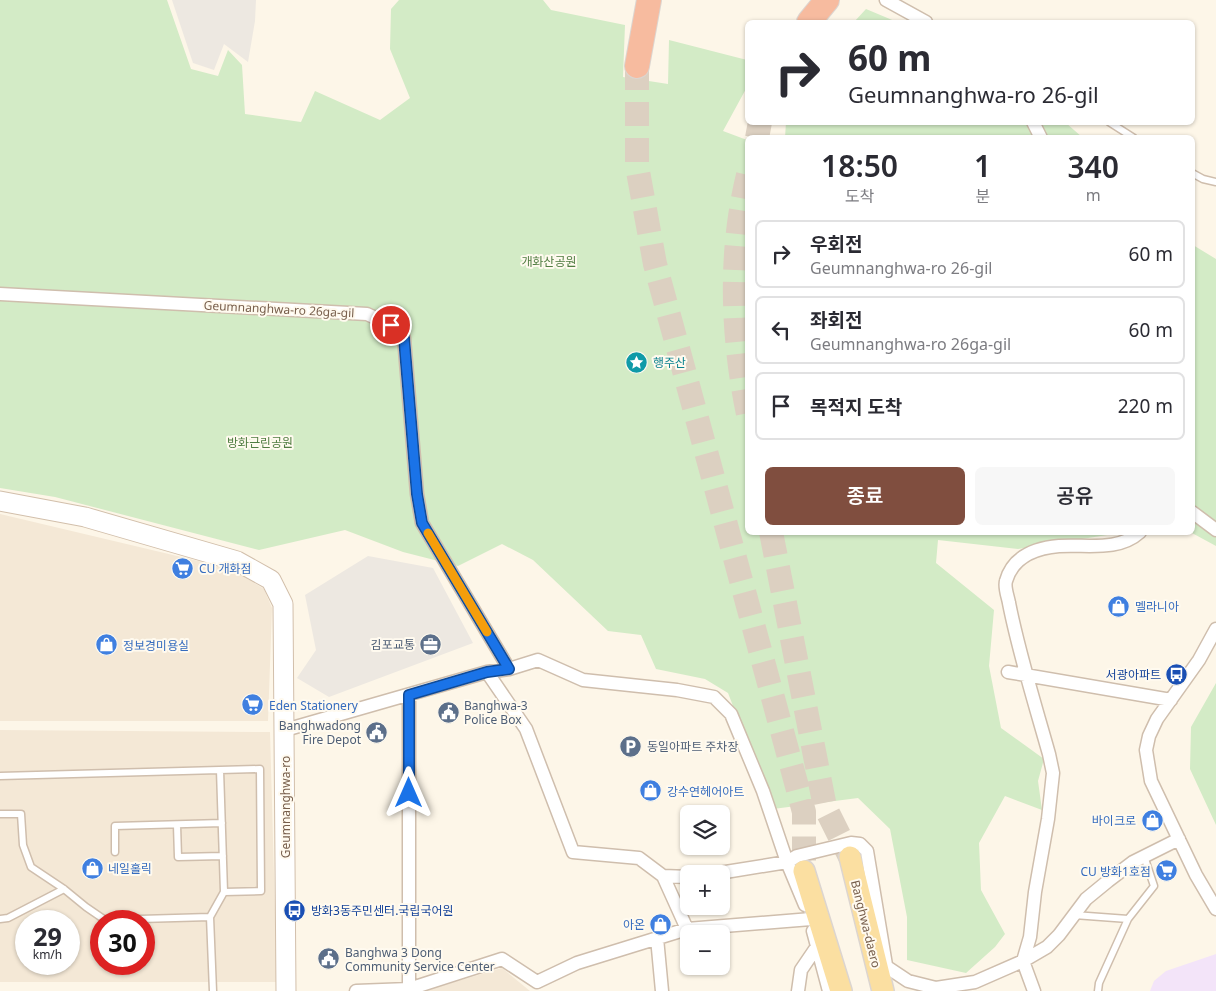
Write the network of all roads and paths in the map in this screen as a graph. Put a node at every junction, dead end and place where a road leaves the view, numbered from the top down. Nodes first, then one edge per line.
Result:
1 (649, 0) edge
2 (827, 0) edge
3 (886, 0) edge
4 (811, 20) edge
5 (922, 20) edge
6 (637, 66) tunnel mouth
7 (1114, 125) edge
8 (1129, 135) edge
9 (1195, 175) edge
10 (1216, 182) edge
11 (0, 294) edge
12 (0, 502) edge
13 (1195, 514) edge
14 (1216, 530) edge
15 (1135, 535) edge
16 (1216, 629) edge
17 (509, 669) junction
18 (487, 672) junction
19 (1008, 672) dead end
20 (1026, 674) junction
21 (409, 695) junction
22 (1171, 700) junction
23 (285, 730) junction
24 (220, 770) junction
25 (0, 776) edge
26 (0, 814) edge
27 (222, 824) junction
28 (177, 825) junction
29 (1179, 839) junction
30 (115, 852) dead end
31 (223, 856) junction
32 (1144, 856) junction
33 (850, 857) tunnel mouth
34 (796, 866) junction
35 (730, 872) edge
36 (663, 876) junction
37 (680, 877) edge
38 (64, 889) junction
39 (224, 892) junction
40 (1216, 909) edge
41 (1074, 915) junction
42 (210, 917) junction
43 (0, 919) edge
44 (811, 919) junction
45 (1128, 919) junction
46 (685, 925) edge
47 (730, 926) edge
48 (680, 931) edge
49 (657, 938) junction
50 (816, 948) junction
51 (1023, 961) junction
52 (887, 967) junction
53 (538, 986) edge
54 (409, 990) edge
55 (213, 991) edge
56 (286, 991) edge
57 (356, 991) edge
58 (662, 991) edge
59 (798, 991) edge
60 (829, 991) edge
61 (841, 991) edge
62 (883, 991) edge
63 (893, 991) edge
64 (1034, 991) edge
65 (1098, 991) edge

1 - 6 highway
2 - 4 highway
3 - 5 street
7 - 8 lane
9 - 10 lane
11 - 17 street, Geumnanghwa-ro 26ga-gil
12 - 23 street, Geumnanghwa-ro
13 - 14 street
15 - 20 street
16 - 22 street
17 - 18 street
17 - 34 street
18 - 21 street
18 - 36 street
19 - 20 street
20 - 22 street
20 - 51 street
21 - 23 street
21 - 54 street
22 - 29 street
23 - 56 street, Geumnanghwa-ro
24 - 25 lane
24 - 27 lane
24 - 39 lane
26 - 38 lane
27 - 28 lane
27 - 31 lane
28 - 30 lane
28 - 31 lane
29 - 32 street
29 - 40 street
31 - 39 lane
32 - 41 street
32 - 45 lane
33 - 62 main road, Banghwa-daero
34 - 35 street
34 - 44 street
34 - 52 street
34 - 61 main road
36 - 37 street
36 - 46 street
38 - 42 lane
38 - 43 lane
39 - 42 lane
41 - 45 lane
41 - 51 street
42 - 55 lane
44 - 47 street
44 - 50 street
45 - 65 lane
48 - 49 street
49 - 53 street
49 - 58 street
50 - 59 street
50 - 60 street
51 - 52 street
51 - 64 street
52 - 63 street
53 - 54 street
54 - 57 street

